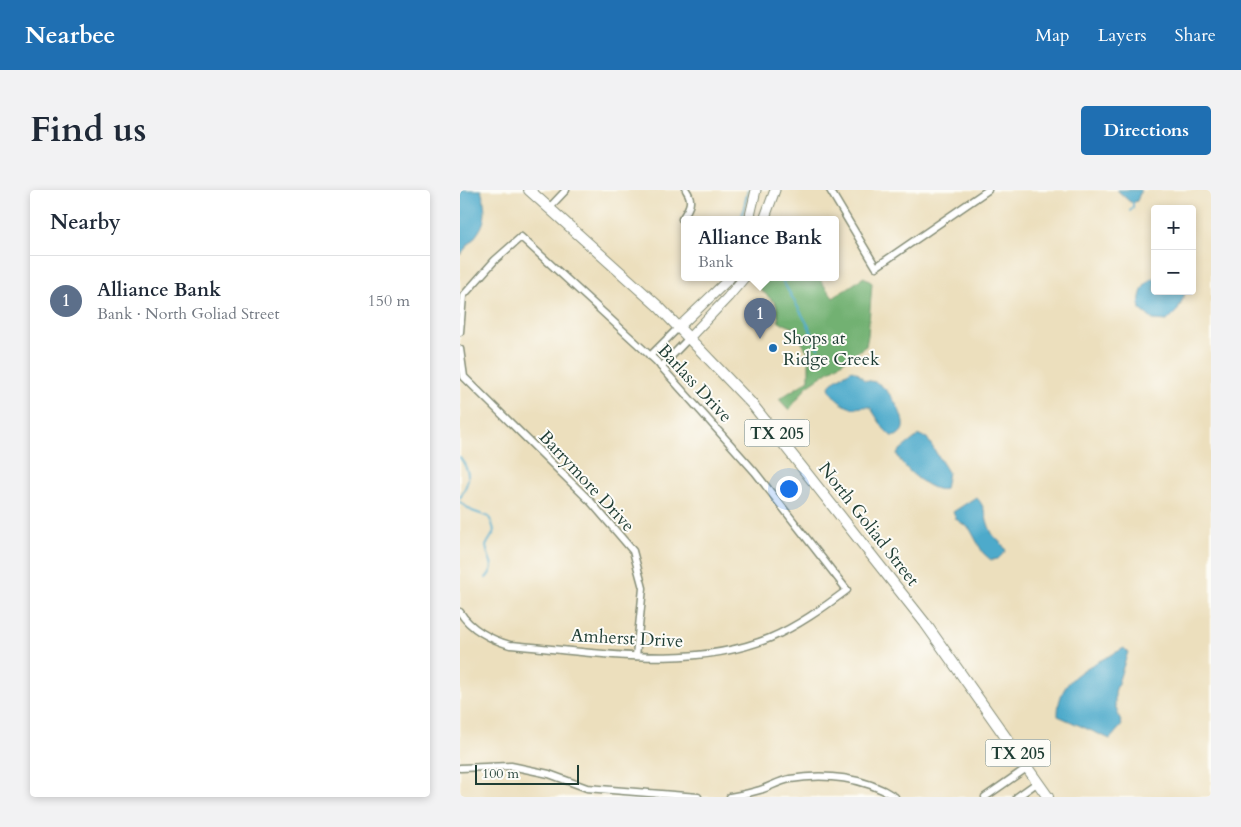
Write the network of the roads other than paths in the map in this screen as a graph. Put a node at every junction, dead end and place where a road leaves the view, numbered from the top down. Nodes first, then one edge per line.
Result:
1 (529, 190) edge
2 (566, 190) edge
3 (686, 190) edge
4 (756, 190) edge
5 (775, 190) edge
6 (830, 190) edge
7 (988, 190) edge
8 (549, 208) junction
9 (684, 216) edge
10 (750, 216) edge
11 (765, 216) edge
12 (727, 281) edge
13 (729, 281) edge
14 (741, 281) edge
15 (734, 289) junction
16 (679, 327) junction
17 (460, 332) edge
18 (689, 338) junction
19 (460, 349) edge
20 (650, 356) junction
21 (661, 367) junction
22 (847, 590) joint
23 (460, 612) edge
24 (636, 656) junction
25 (1028, 767) junction
26 (460, 768) edge
27 (1038, 782) junction
28 (622, 794) edge
29 (698, 797) edge
30 (730, 797) edge
31 (895, 797) edge
32 (985, 797) edge
33 (1017, 797) edge
34 (1048, 797) edge

1 - 8 main road, North Goliad Street / TX 205
2 - 8 street
3 - 9 street
4 - 10 street
5 - 11 street
6 - 7 street
8 - 16 main road, North Goliad Street / TX 205
12 - 16 street
13 - 15 street
14 - 15 street
15 - 18 street
16 - 18 main road, North Goliad Street / TX 205
16 - 20 street
17 - 20 street, Barlass Drive
18 - 21 street
18 - 25 main road, North Goliad Street / TX 205
19 - 24 street, Barrymore Drive
20 - 21 street, Barlass Drive
21 - 22 street, Barlass Drive
22 - 24 street, Amherst Drive
23 - 24 street, Amherst Drive
25 - 27 main road, North Goliad Street / TX 205
25 - 32 street
26 - 28 street
27 - 33 street
27 - 34 main road, North Goliad Street / TX 205
28 - 29 street
30 - 31 street

